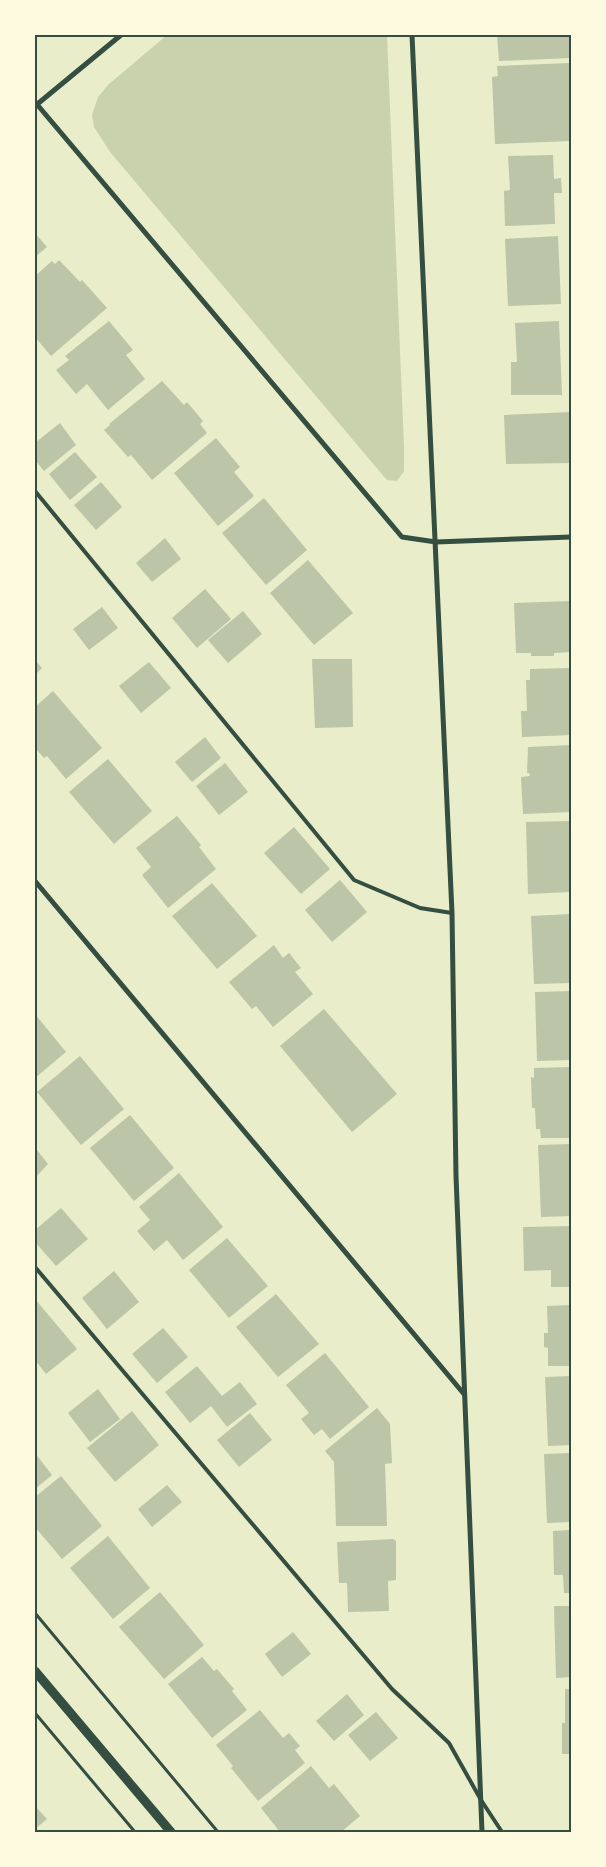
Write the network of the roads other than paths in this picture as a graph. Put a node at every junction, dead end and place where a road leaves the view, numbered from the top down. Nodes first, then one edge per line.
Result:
1 (121, 35) edge
2 (412, 35) edge
3 (36, 104) edge
4 (35, 491) edge
5 (571, 537) edge
6 (436, 542) junction
7 (35, 881) edge
8 (452, 913) junction
9 (35, 1267) edge
10 (464, 1394) junction
11 (35, 1670) edge
12 (481, 1800) junction
13 (171, 1832) edge
14 (482, 1832) edge
15 (502, 1832) edge

1 - 3 street
2 - 6 street
3 - 6 street
4 - 8 lane
5 - 6 street
6 - 8 street
7 - 10 street
8 - 10 street
9 - 12 lane
10 - 12 street
11 - 13 street
12 - 14 street
12 - 15 lane

